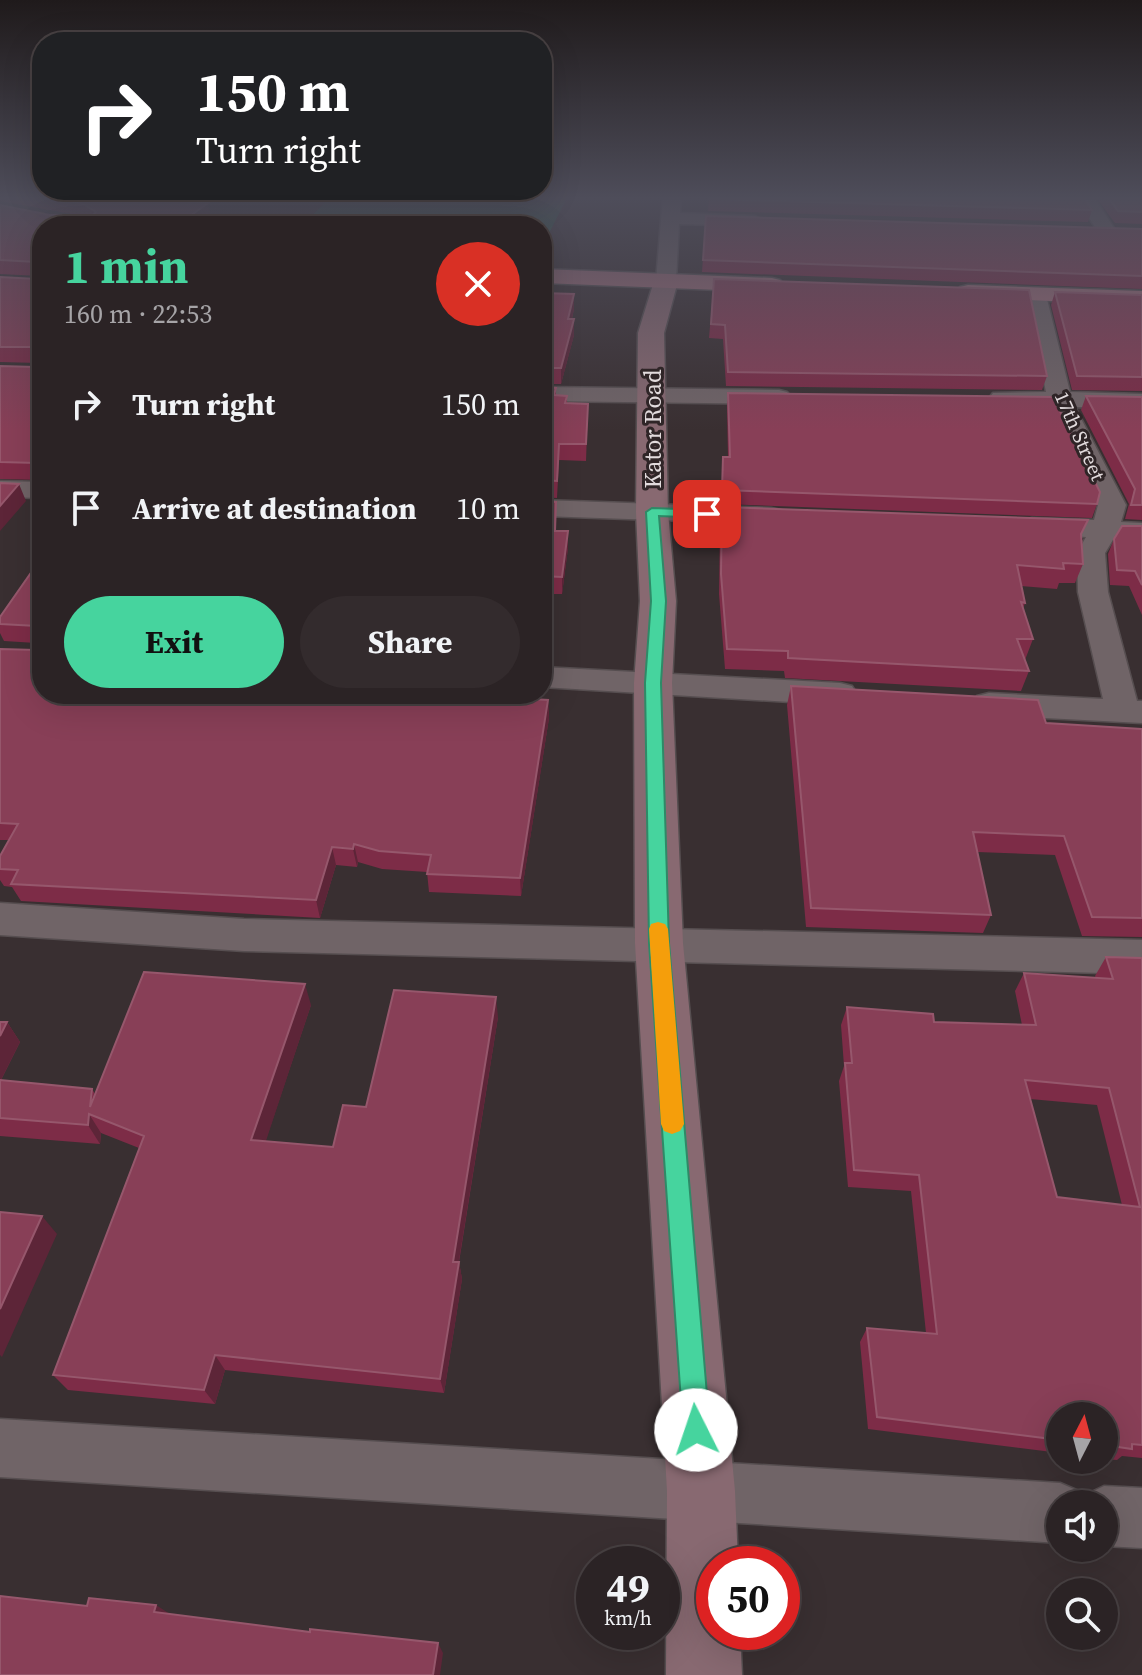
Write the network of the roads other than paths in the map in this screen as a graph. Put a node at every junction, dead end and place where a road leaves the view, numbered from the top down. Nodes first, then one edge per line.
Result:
1 (666, 274) edge
2 (552, 276) edge
3 (666, 281) junction
4 (801, 286) edge
5 (950, 291) edge
6 (1036, 295) junction
7 (1142, 298) edge
8 (552, 394) edge
9 (653, 397) junction
10 (809, 397) edge
11 (981, 398) edge
12 (1059, 398) junction
13 (1142, 401) edge
14 (0, 489) edge
15 (32, 490) edge
16 (552, 508) edge
17 (652, 512) junction
18 (800, 517) edge
19 (998, 525) edge
20 (1105, 529) junction
21 (1142, 531) edge
22 (552, 678) edge
23 (653, 683) junction
24 (872, 696) edge
25 (951, 701) edge
26 (1132, 712) edge
27 (0, 919) edge
28 (659, 943) junction
29 (1142, 957) edge
30 (0, 1448) edge
31 (701, 1491) junction
32 (1046, 1512) edge
33 (1118, 1517) edge
34 (1142, 1518) edge
35 (704, 1675) edge

1 - 3 street
2 - 3 main road
3 - 4 main road
3 - 9 main road, Kator Road
5 - 6 main road
6 - 7 main road
6 - 12 street, 17th Street
8 - 9 street
9 - 10 street
9 - 17 main road, Kator Road
11 - 12 street
12 - 13 street
12 - 20 street, 17th Street
14 - 15 street
16 - 17 street
17 - 18 street
17 - 23 main road, Kator Road
19 - 20 street
20 - 21 street
20 - 26 street, 17th Street
22 - 23 street
23 - 24 street
23 - 28 main road, Kator Road
25 - 26 street
27 - 28 street
28 - 29 street
28 - 31 main road, Kator Road
30 - 31 street
31 - 32 street
31 - 35 main road, Kator Road
33 - 34 street

